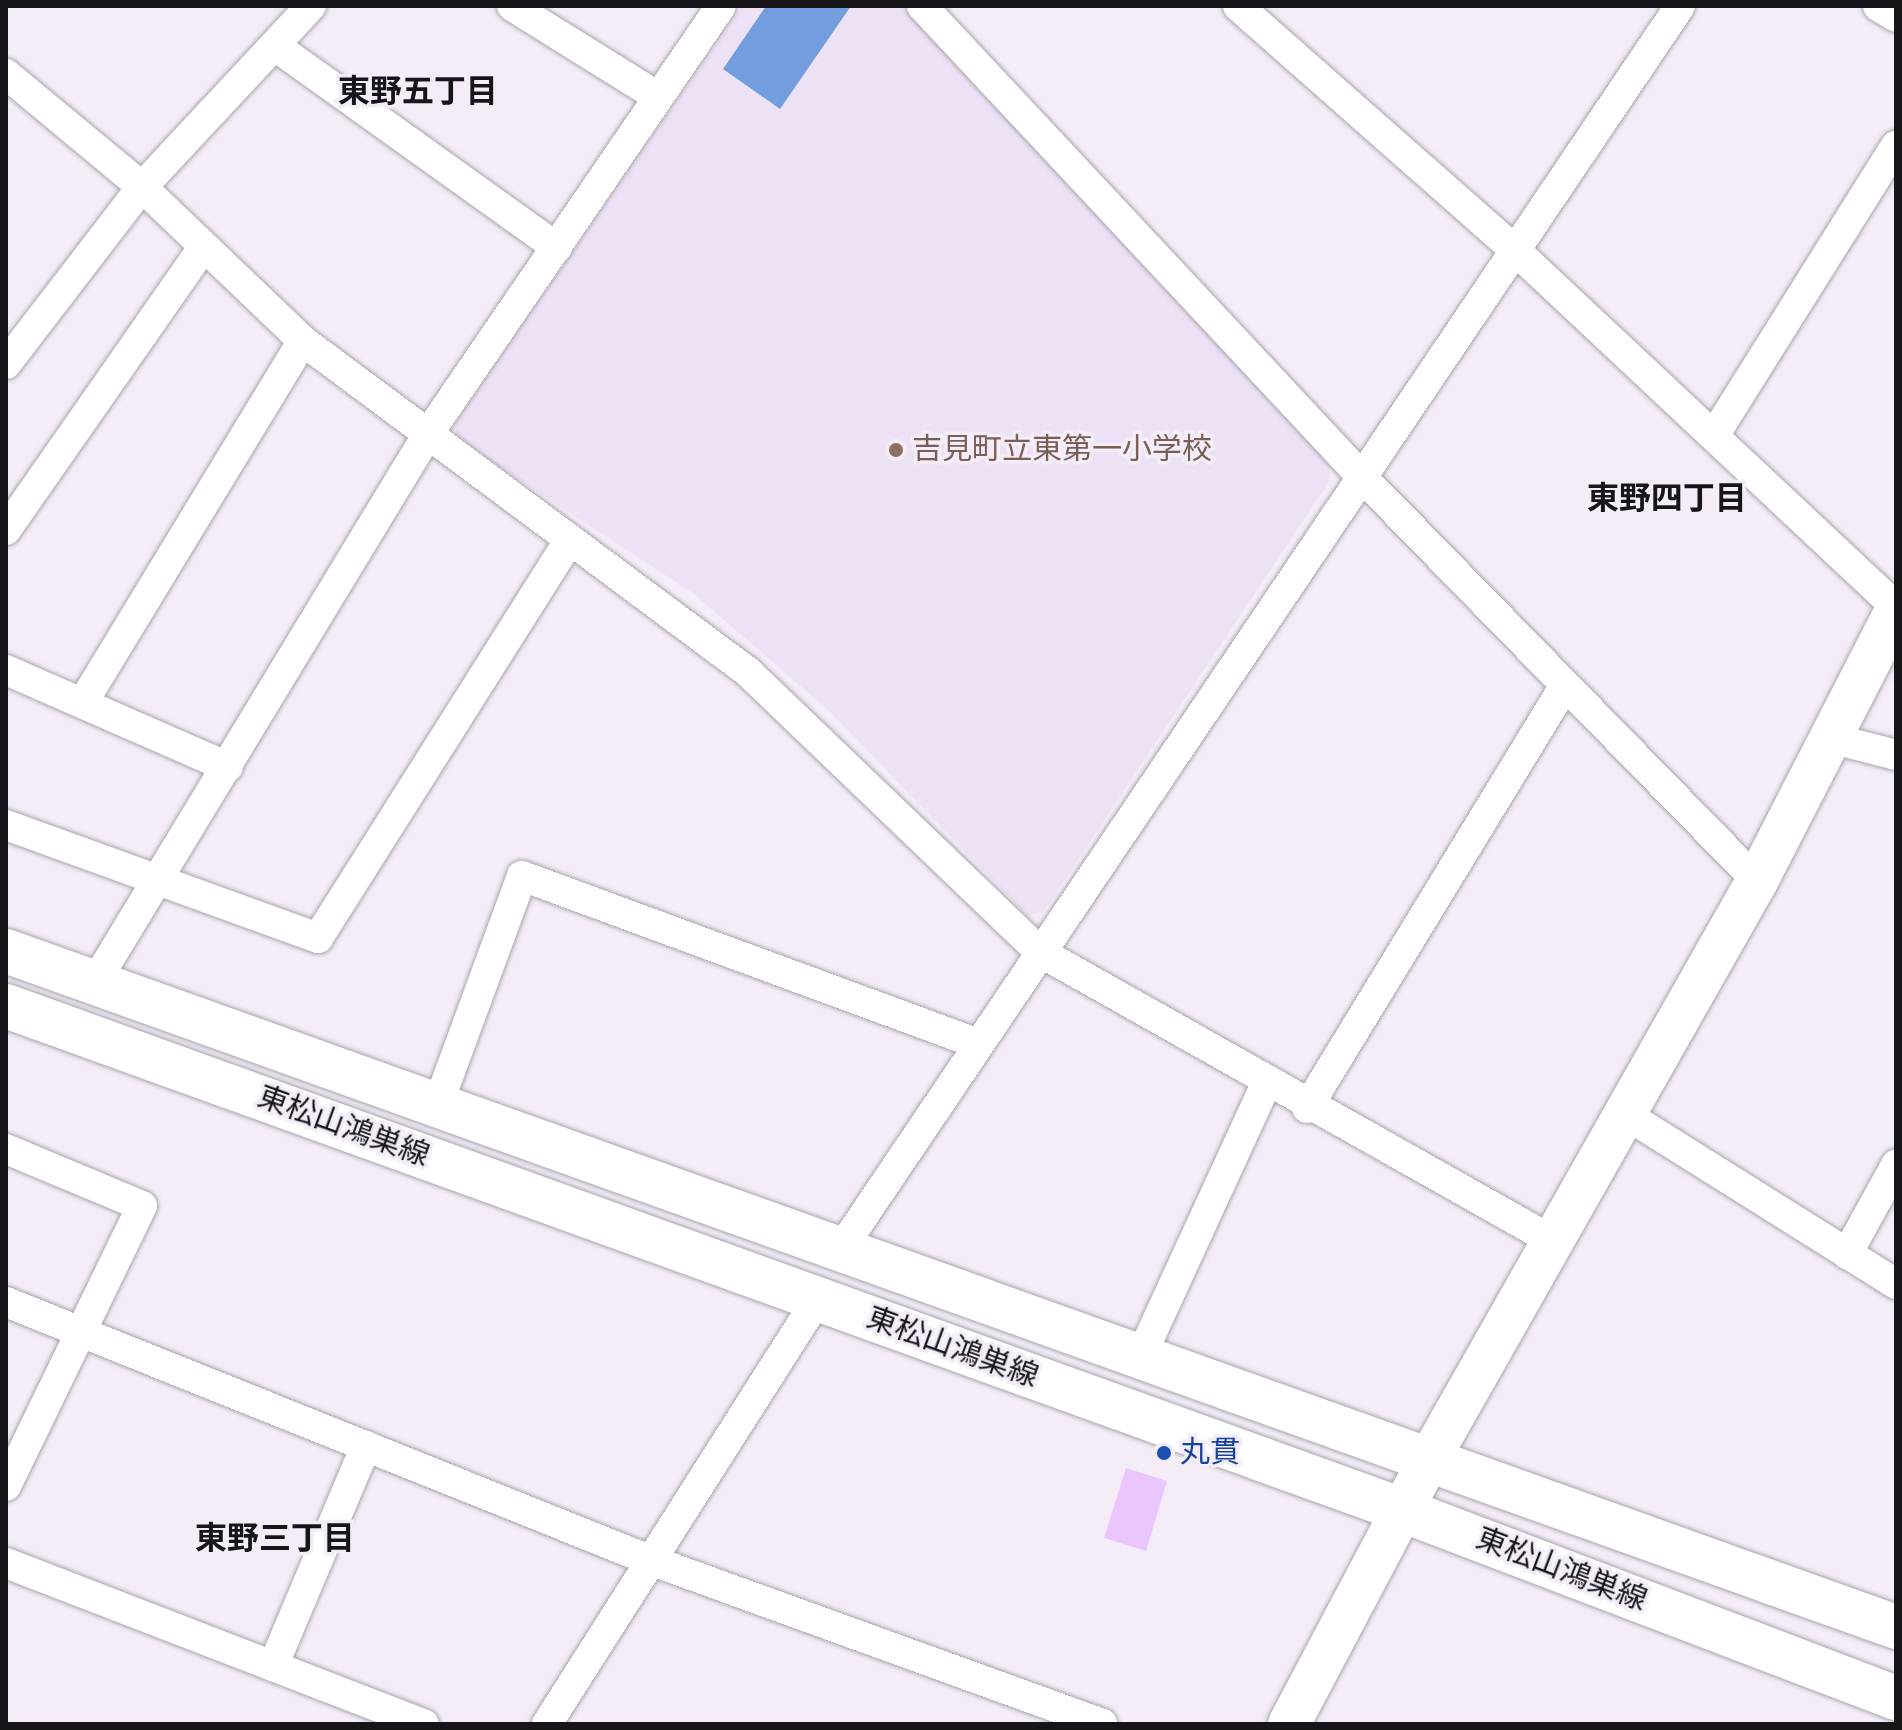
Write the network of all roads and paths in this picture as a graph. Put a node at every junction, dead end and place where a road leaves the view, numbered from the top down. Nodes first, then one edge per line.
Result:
1 (311, 6) edge
2 (512, 6) edge
3 (721, 6) edge
4 (922, 6) edge
5 (1238, 6) edge
6 (1680, 6) edge
7 (1878, 6) edge
8 (1896, 17) edge
9 (278, 48) junction
10 (6, 74) edge
11 (658, 97) junction
12 (1896, 146) edge
13 (142, 187) junction
14 (204, 246) junction
15 (557, 248) junction
16 (1516, 251) junction
17 (303, 341) junction
18 (6, 364) edge
19 (1715, 434) junction
20 (426, 437) junction
21 (1361, 476) junction
22 (6, 530) edge
23 (570, 540) junction
24 (1896, 609) edge
25 (6, 670) edge
26 (1565, 685) junction
27 (85, 699) junction
28 (1830, 738) junction
29 (1896, 755) edge
30 (228, 767) junction
31 (6, 825) edge
32 (159, 881) junction
33 (1757, 881) junction
34 (6, 951) edge
35 (1040, 952) junction
36 (94, 984) junction
37 (6, 1006) edge
38 (977, 1043) junction
39 (1266, 1084) junction
40 (437, 1107) junction
41 (1307, 1108) junction
42 (1625, 1114) junction
43 (6, 1149) edge
44 (1896, 1165) edge
45 (1553, 1241) junction
46 (839, 1252) junction
47 (1847, 1254) junction
48 (1896, 1284) edge
49 (817, 1300) junction
50 (6, 1302) edge
51 (81, 1332) junction
52 (1140, 1358) junction
53 (366, 1446) junction
54 (1428, 1461) junction
55 (6, 1486) edge
56 (1402, 1510) junction
57 (647, 1559) junction
58 (6, 1563) edge
59 (1896, 1627) edge
60 (273, 1666) junction
61 (1896, 1698) edge
62 (424, 1724) edge
63 (547, 1724) edge
64 (1102, 1724) edge
65 (1289, 1724) edge
66 (1888, 1724) edge

1 - 9 street
2 - 11 street
3 - 11 street
4 - 21 street
5 - 16 street
6 - 16 street
7 - 8 street
9 - 13 street
9 - 15 street
10 - 13 street
11 - 15 street
12 - 19 street
13 - 14 street
13 - 18 street
14 - 17 street
14 - 22 street
15 - 20 street
16 - 19 street
16 - 21 street
17 - 20 street
17 - 27 street
19 - 24 street
20 - 23 street
20 - 30 street
21 - 26 street
21 - 35 street
23 - 32 street
23 - 35 street
24 - 28 street
25 - 27 street
26 - 33 street
26 - 41 street
27 - 30 street
28 - 29 street
28 - 33 street
30 - 32 street
31 - 32 street
32 - 36 street
33 - 42 street
34 - 36 main road, 東松山鴻巣線
35 - 38 street
35 - 39 street
36 - 40 main road, 東松山鴻巣線
37 - 49 main road, 東松山鴻巣線
38 - 40 street
38 - 46 street
39 - 41 street
39 - 52 street
40 - 46 main road, 東松山鴻巣線
41 - 45 street
42 - 45 street
42 - 47 street
43 - 51 street
44 - 47 street
45 - 54 street
46 - 52 main road, 東松山鴻巣線
47 - 48 street
49 - 56 main road, 東松山鴻巣線
49 - 57 street
50 - 51 street
51 - 53 street
51 - 55 street
52 - 54 main road, 東松山鴻巣線
53 - 57 street
53 - 60 street
54 - 56 street
54 - 59 main road, 東松山鴻巣線
56 - 61 main road, 東松山鴻巣線
56 - 65 street
57 - 63 street
57 - 64 street
58 - 60 street
60 - 62 street
61 - 66 street

